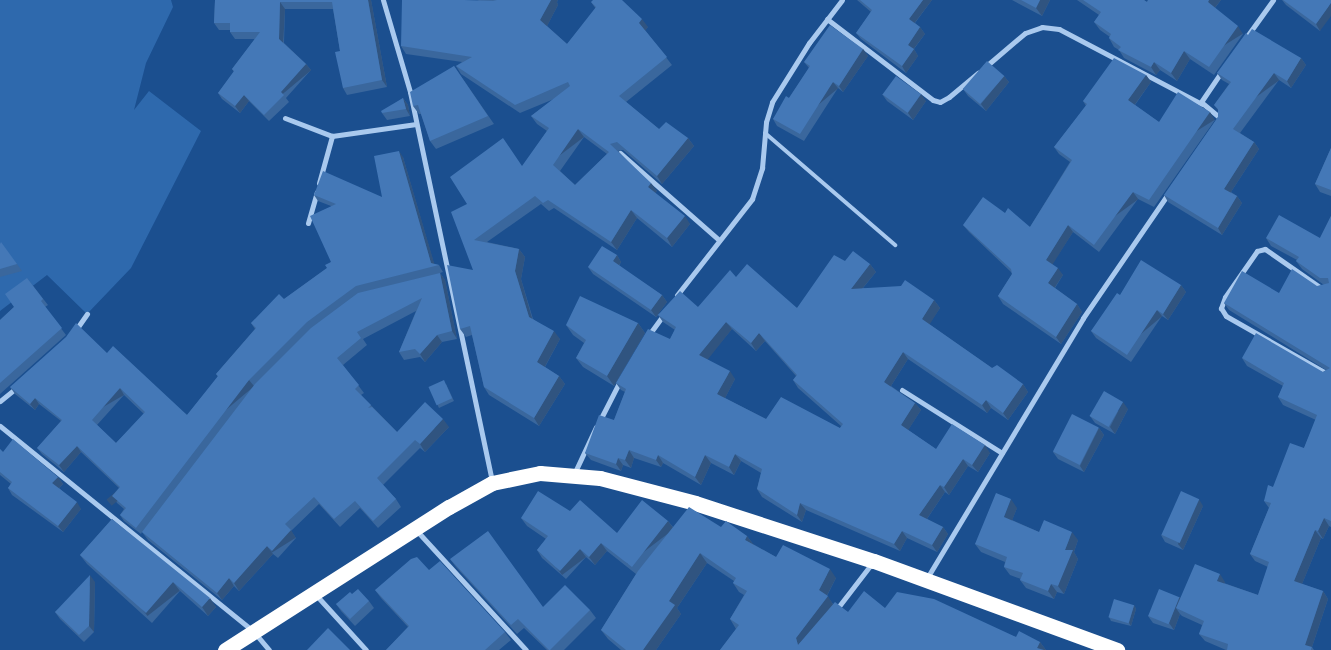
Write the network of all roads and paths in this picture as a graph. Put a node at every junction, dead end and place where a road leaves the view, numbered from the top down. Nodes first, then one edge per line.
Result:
1 (383, 0) edge
2 (842, 0) edge
3 (1272, 0) edge
4 (827, 20) junction
5 (1240, 46) edge
6 (1229, 62) edge
7 (1202, 104) junction
8 (285, 118) dead end
9 (416, 124) junction
10 (1214, 128) edge
11 (765, 133) junction
12 (332, 136) junction
13 (620, 153) edge
14 (1172, 189) edge
15 (308, 223) dead end
16 (719, 240) junction
17 (895, 246) dead end
18 (448, 274) junction
19 (440, 276) edge
20 (1331, 289) edge
21 (672, 302) edge
22 (666, 310) edge
23 (87, 314) dead end
24 (68, 340) edge
25 (644, 342) edge
26 (624, 375) edge
27 (1331, 376) edge
28 (23, 382) edge
29 (902, 390) dead end
30 (0, 401) edge
31 (0, 426) edge
32 (1002, 453) junction
33 (574, 475) junction
34 (492, 483) junction
35 (414, 529) junction
36 (148, 532) edge
37 (142, 540) junction
38 (874, 562) junction
39 (926, 581) junction
40 (315, 593) junction
41 (834, 613) edge
42 (254, 632) junction
43 (225, 650) edge
44 (269, 650) edge
45 (366, 650) edge
46 (526, 650) edge
47 (1117, 650) edge

1 - 9 street
2 - 4 street
3 - 5 street
4 - 7 street
4 - 11 street
6 - 7 street
7 - 10 street
8 - 12 street
9 - 12 street
9 - 18 street
11 - 16 street
11 - 17 lane
12 - 15 street
13 - 16 street
14 - 32 street
16 - 21 street
18 - 19 street
18 - 34 street
20 - 27 street
22 - 25 street
23 - 24 street
26 - 33 street
28 - 30 street
29 - 32 street
31 - 37 street
32 - 39 street
33 - 34 highway
33 - 38 highway
34 - 35 highway
35 - 40 highway
35 - 46 street
36 - 37 street
37 - 42 street
38 - 39 highway
38 - 41 street
39 - 47 highway
40 - 42 highway
40 - 45 street
42 - 43 highway
42 - 44 street

